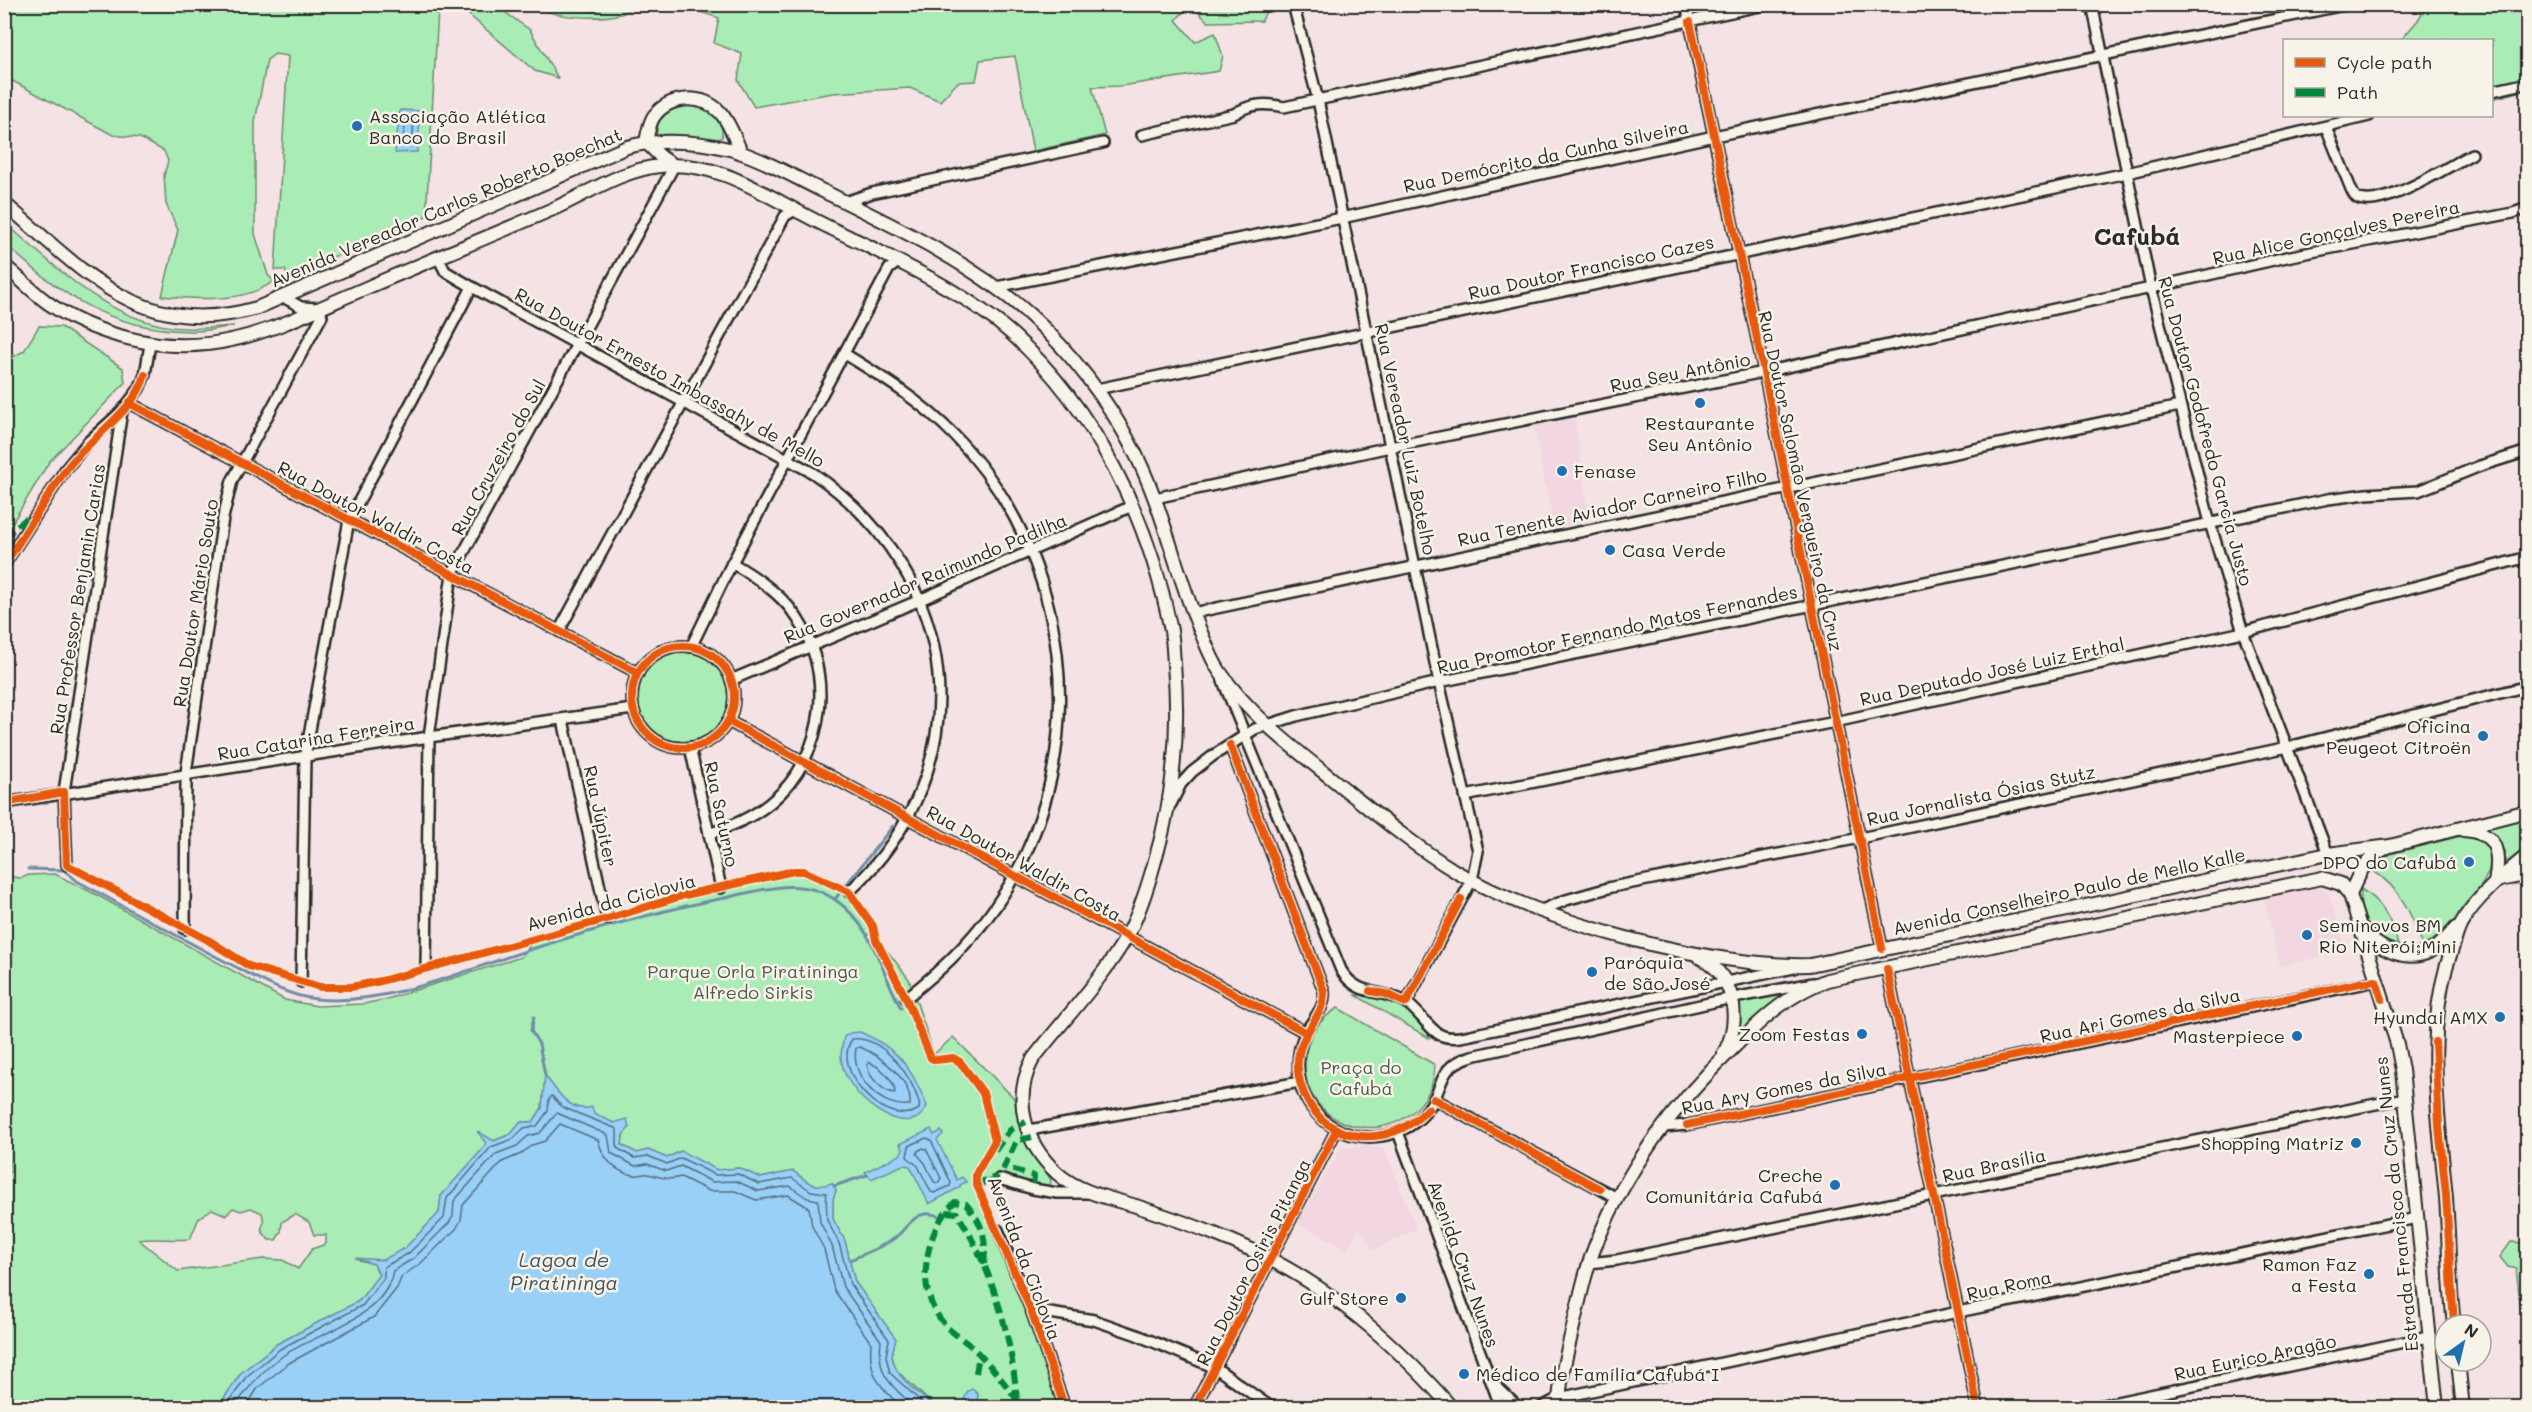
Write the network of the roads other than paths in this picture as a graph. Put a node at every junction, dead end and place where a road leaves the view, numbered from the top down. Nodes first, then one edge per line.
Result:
1 (1293, 4) edge
2 (1686, 4) edge
3 (1769, 4) edge
4 (2092, 4) edge
5 (2349, 4) edge
6 (1690, 21) junction
7 (2104, 57) junction
8 (2528, 83) edge
9 (2493, 91) edge
10 (1318, 100) junction
11 (2365, 117) edge
12 (2326, 127) junction
13 (1142, 135) dead end
14 (1714, 136) junction
15 (646, 142) junction
16 (1103, 143) dead end
17 (741, 152) junction
18 (2472, 154) dead end
19 (674, 166) junction
20 (2127, 172) junction
21 (845, 202) junction
22 (4, 203) edge
23 (2528, 208) edge
24 (795, 210) junction
25 (1342, 218) junction
26 (1738, 253) junction
27 (438, 257) junction
28 (898, 262) junction
29 (4, 265) edge
30 (471, 287) junction
31 (996, 287) junction
32 (2151, 288) junction
33 (283, 297) junction
34 (319, 308) junction
35 (1367, 331) junction
36 (150, 344) junction
37 (577, 344) junction
38 (845, 354) junction
39 (1764, 372) junction
40 (1097, 389) junction
41 (683, 401) junction
42 (129, 403) junction
43 (2180, 406) junction
44 (122, 411) junction
45 (1390, 447) junction
46 (2528, 451) edge
47 (789, 458) junction
48 (242, 463) junction
49 (1787, 487) junction
50 (1155, 498) junction
51 (1132, 506) junction
52 (349, 520) junction
53 (2210, 523) junction
54 (1031, 551) junction
55 (2528, 557) edge
56 (732, 563) junction
57 (4, 565) edge
58 (1415, 566) junction
59 (452, 574) junction
60 (920, 600) junction
61 (1812, 605) junction
62 (1193, 613) junction
63 (559, 631) junction
64 (2242, 632) junction
65 (811, 644) junction
66 (691, 646) junction
67 (1219, 671) junction
68 (638, 673) junction
69 (731, 680) junction
70 (1439, 682) junction
71 (2528, 686) edge
72 (633, 709) junction
73 (563, 720) junction
74 (728, 721) junction
75 (1835, 722) junction
76 (1269, 725) junction
77 (1246, 734) junction
78 (429, 737) junction
79 (1230, 745) junction
80 (690, 747) junction
81 (2288, 747) junction
82 (305, 757) junction
83 (804, 761) junction
84 (186, 774) junction
85 (64, 792) junction
86 (1465, 796) junction
87 (4, 803) edge
88 (1169, 807) junction
89 (2528, 811) edge
90 (909, 817) junction
91 (2456, 830) junction
92 (709, 834) junction
93 (1860, 838) junction
94 (2390, 846) junction
95 (2328, 854) junction
96 (2528, 855) edge
97 (67, 865) dead end
98 (1015, 875) junction
99 (2525, 875) dead end
100 (1472, 880) junction
101 (2496, 881) junction
102 (721, 888) dead end
103 (849, 892) dead end
104 (2350, 895) junction
105 (1542, 910) junction
106 (607, 919) dead end
107 (2358, 920) junction
108 (2461, 923) junction
109 (185, 929) dead end
110 (1127, 936) junction
111 (1882, 948) junction
112 (1678, 949) junction
113 (1810, 965) junction
114 (426, 967) dead end
115 (1887, 969) junction
116 (1827, 980) junction
117 (2376, 981) junction
118 (301, 982) dead end
119 (1727, 982) junction
120 (906, 998) dead end
121 (1731, 998) junction
122 (1406, 1003) junction
123 (1305, 1032) junction
124 (1720, 1059) junction
125 (1910, 1080) junction
126 (1300, 1082) junction
127 (2405, 1098) junction
128 (1434, 1099) junction
129 (1664, 1127) junction
130 (1337, 1129) junction
131 (1029, 1130) junction
132 (1398, 1132) junction
133 (999, 1179) dead end
134 (1091, 1192) junction
135 (1934, 1194) junction
136 (1617, 1198) junction
137 (2417, 1218) junction
138 (998, 1230) dead end
139 (1269, 1260) junction
140 (1589, 1263) junction
141 (1031, 1310) junction
142 (1958, 1312) junction
143 (2453, 1313) edge
144 (2428, 1337) junction
145 (1216, 1368) junction
146 (2459, 1373) edge
147 (1489, 1379) junction
148 (1559, 1403) edge
149 (1065, 1407) edge
150 (1194, 1407) edge
151 (1272, 1407) edge
152 (1452, 1407) edge
153 (1501, 1407) edge
154 (1519, 1407) edge
155 (1540, 1407) edge
156 (1978, 1407) edge
157 (2088, 1407) edge
158 (2437, 1407) edge
159 (2463, 1407) edge

1 - 10 street, Rua Vereador Luiz Botelho
2 - 6 street, Rua Doutor Salomão Vergueiro da Cruz
3 - 6 street
4 - 7 street, Rua Doutor Godofredo Garcia Justo
5 - 7 street, Rua Demócrito da Cunha Silveira
6 - 10 street
6 - 14 street, Rua Doutor Salomão Vergueiro da Cruz
7 - 14 street, Rua Demócrito da Cunha Silveira
7 - 20 street, Rua Doutor Godofredo Garcia Justo
8 - 9 street
10 - 13 street
10 - 25 street, Rua Vereador Luiz Botelho
11 - 12 street, Rua Doutor Francisco Cazes
12 - 18 street
12 - 20 street, Rua Doutor Francisco Cazes
14 - 25 street, Rua Demócrito da Cunha Silveira
14 - 26 street, Rua Doutor Salomão Vergueiro da Cruz
15 - 17 main road, Avenida Vereador Carlos Roberto Boechat
15 - 17 main road
15 - 19 main road
15 - 33 main road, Avenida Vereador Carlos Roberto Boechat
16 - 21 street
17 - 21 main road, Avenida Vereador Carlos Roberto Boechat
19 - 24 main road
19 - 27 main road
19 - 37 street, Rua Cruzeiro do Sul
20 - 26 street, Rua Doutor Francisco Cazes
20 - 32 street, Rua Doutor Godofredo Garcia Justo
21 - 31 main road, Avenida Vereador Carlos Roberto Boechat
22 - 33 main road, Avenida Vereador Carlos Roberto Boechat
23 - 32 street, Rua Alice Gonçalves Pereira
24 - 28 main road
24 - 41 street
25 - 31 street, Rua Demócrito da Cunha Silveira
25 - 35 street, Rua Vereador Luiz Botelho
26 - 35 street, Rua Doutor Francisco Cazes
26 - 39 street, Rua Doutor Salomão Vergueiro da Cruz
27 - 30 street, Rua Doutor Ernesto Imbassahy de Mello
27 - 34 main road
28 - 38 street
28 - 51 main road
29 - 36 main road
30 - 37 street, Rua Doutor Ernesto Imbassahy de Mello
30 - 52 street
31 - 40 main road, Avenida Vereador Carlos Roberto Boechat
32 - 39 street, Rua Seu Antônio
32 - 43 street, Rua Doutor Godofredo Garcia Justo
33 - 34 street
34 - 36 main road
34 - 48 street, Rua Doutor Mário Souto
35 - 40 street, Rua Doutor Francisco Cazes
35 - 45 street, Rua Vereador Luiz Botelho
36 - 42 street
37 - 41 street, Rua Doutor Ernesto Imbassahy de Mello
37 - 59 street, Rua Cruzeiro do Sul
38 - 47 street
38 - 54 street
39 - 45 street, Rua Seu Antônio
39 - 49 street, Rua Doutor Salomão Vergueiro da Cruz
40 - 50 main road, Avenida Vereador Carlos Roberto Boechat
41 - 47 street, Rua Doutor Ernesto Imbassahy de Mello
41 - 63 street
42 - 44 street
42 - 48 street, Rua Doutor Waldir Costa
43 - 49 street, Rua Tenente Aviador Carneiro Filho
43 - 53 street, Rua Doutor Godofredo Garcia Justo
44 - 57 street
44 - 85 street, Rua Professor Benjamin Carias
45 - 50 street, Rua Seu Antônio
45 - 58 street, Rua Vereador Luiz Botelho
46 - 53 street, Rua Promotor Fernando Matos Fernandes
47 - 56 street
47 - 60 street, Rua Doutor Ernesto Imbassahy de Mello
48 - 52 street, Rua Doutor Waldir Costa
48 - 84 street, Rua Doutor Mário Souto
49 - 58 street, Rua Tenente Aviador Carneiro Filho
49 - 61 street, Rua Doutor Salomão Vergueiro da Cruz
50 - 62 main road, Avenida Vereador Carlos Roberto Boechat
51 - 54 street, Rua Governador Raimundo Padilha
51 - 88 main road
52 - 59 street, Rua Doutor Waldir Costa
52 - 82 street
53 - 61 street, Rua Promotor Fernando Matos Fernandes
53 - 64 street, Rua Doutor Godofredo Garcia Justo
54 - 60 street, Rua Governador Raimundo Padilha
54 - 98 street
55 - 64 street, Rua Deputado José Luiz Erthal
56 - 65 street
56 - 66 street
58 - 62 street, Rua Tenente Aviador Carneiro Filho
58 - 70 street, Rua Vereador Luiz Botelho
59 - 63 street, Rua Doutor Waldir Costa
59 - 78 street, Rua Cruzeiro do Sul
60 - 65 street, Rua Governador Raimundo Padilha
60 - 90 street, Rua Doutor Ernesto Imbassahy de Mello
61 - 70 street, Rua Promotor Fernando Matos Fernandes
61 - 75 street, Rua Doutor Salomão Vergueiro da Cruz
62 - 67 main road, Avenida Vereador Carlos Roberto Boechat
63 - 68 street, Rua Doutor Waldir Costa
64 - 75 street, Rua Deputado José Luiz Erthal
64 - 81 street, Rua Doutor Godofredo Garcia Justo
65 - 69 street, Rua Governador Raimundo Padilha
65 - 83 street
66 - 68 street
66 - 69 street
67 - 76 main road
67 - 77 street, Avenida Vereador Carlos Roberto Boechat
68 - 72 street
69 - 74 street
70 - 76 street, Rua Promotor Fernando Matos Fernandes
70 - 86 street, Rua Vereador Luiz Botelho
71 - 81 street, Rua Jornalista Ósias Stutz
72 - 73 street, Rua Catarina Ferreira
72 - 80 street
73 - 78 street, Rua Catarina Ferreira
73 - 106 street, Rua Júpiter
74 - 80 street
74 - 83 street, Rua Doutor Waldir Costa
75 - 86 street, Rua Deputado José Luiz Erthal
75 - 93 street, Rua Doutor Salomão Vergueiro da Cruz
76 - 77 street, Rua Promotor Fernando Matos Fernandes
76 - 100 main road
77 - 79 street, Rua Promotor Fernando Matos Fernandes
77 - 122 street, Avenida Vereador Carlos Roberto Boechat
78 - 82 street, Rua Catarina Ferreira
78 - 114 street, Rua Cruzeiro do Sul
79 - 88 street, Rua Promotor Fernando Matos Fernandes
79 - 123 street
80 - 92 street, Rua Saturno
81 - 93 street, Rua Jornalista Ósias Stutz
81 - 95 street, Rua Doutor Godofredo Garcia Justo
82 - 84 street, Rua Catarina Ferreira
82 - 118 street
83 - 90 street, Rua Doutor Waldir Costa
83 - 92 street
84 - 85 street, Rua Catarina Ferreira
84 - 109 street, Rua Doutor Mário Souto
85 - 87 street, Rua Catarina Ferreira
85 - 97 street, Rua Professor Benjamin Carias
86 - 100 street, Rua Vereador Luiz Botelho
88 - 110 main road
89 - 91 main road
90 - 98 street, Rua Doutor Waldir Costa
90 - 103 street, Rua Doutor Ernesto Imbassahy de Mello
91 - 94 main road
91 - 101 main road
92 - 102 street, Rua Saturno
93 - 105 street, Rua Jornalista Ósias Stutz
93 - 111 street, Rua Doutor Salomão Vergueiro da Cruz
94 - 95 main road, Avenida Conselheiro Paulo de Mello Kalle
94 - 104 main road
95 - 111 main road, Avenida Conselheiro Paulo de Mello Kalle
96 - 101 main road
98 - 110 street, Rua Doutor Waldir Costa
98 - 120 street
99 - 101 main road
100 - 105 main road
100 - 122 street, Rua Vereador Luiz Botelho
101 - 108 main road
104 - 107 main road, Estrada Francisco da Cruz Nunes
104 - 115 main road
105 - 112 main road
107 - 108 main road
107 - 117 main road, Estrada Francisco da Cruz Nunes
108 - 143 main road
110 - 123 street, Rua Doutor Waldir Costa
110 - 131 main road
111 - 113 main road, Avenida Conselheiro Paulo de Mello Kalle
112 - 113 main road
112 - 119 main road
113 - 119 street, Avenida Conselheiro Paulo de Mello Kalle
115 - 116 main road
115 - 125 street
116 - 121 street
116 - 124 main road
117 - 125 street, Rua Ari Gomes da Silva
117 - 127 main road, Estrada Francisco da Cruz Nunes
119 - 121 main road
119 - 122 street, Avenida Conselheiro Paulo de Mello Kalle
121 - 124 main road
121 - 128 street
123 - 126 street
124 - 129 main road
125 - 129 street, Rua Ary Gomes da Silva
125 - 135 street
126 - 130 street
126 - 131 street
127 - 135 street, Rua Brasília
127 - 137 main road, Estrada Francisco da Cruz Nunes
128 - 132 street
128 - 136 street
129 - 136 main road
130 - 132 street
130 - 139 street, Rua Doutor Osiris Pitanga
131 - 134 main road
132 - 147 street, Avenida Cruz Nunes
133 - 134 street
134 - 139 main road
135 - 140 street, Rua Brasília
135 - 142 street
136 - 140 main road
137 - 142 street, Rua Roma
137 - 144 main road, Estrada Francisco da Cruz Nunes
138 - 141 street, Avenida da Ciclovia
139 - 145 street, Rua Doutor Osiris Pitanga
139 - 152 main road
140 - 148 main road
141 - 145 street
141 - 149 street, Avenida da Ciclovia
142 - 148 street, Rua Roma
142 - 156 street
144 - 157 street, Rua Eurico Aragão
144 - 158 main road, Estrada Francisco da Cruz Nunes
145 - 150 street, Rua Doutor Osiris Pitanga
145 - 151 street
146 - 159 main road
147 - 153 street, Avenida Cruz Nunes
147 - 154 street
148 - 155 street, Rua Roma

